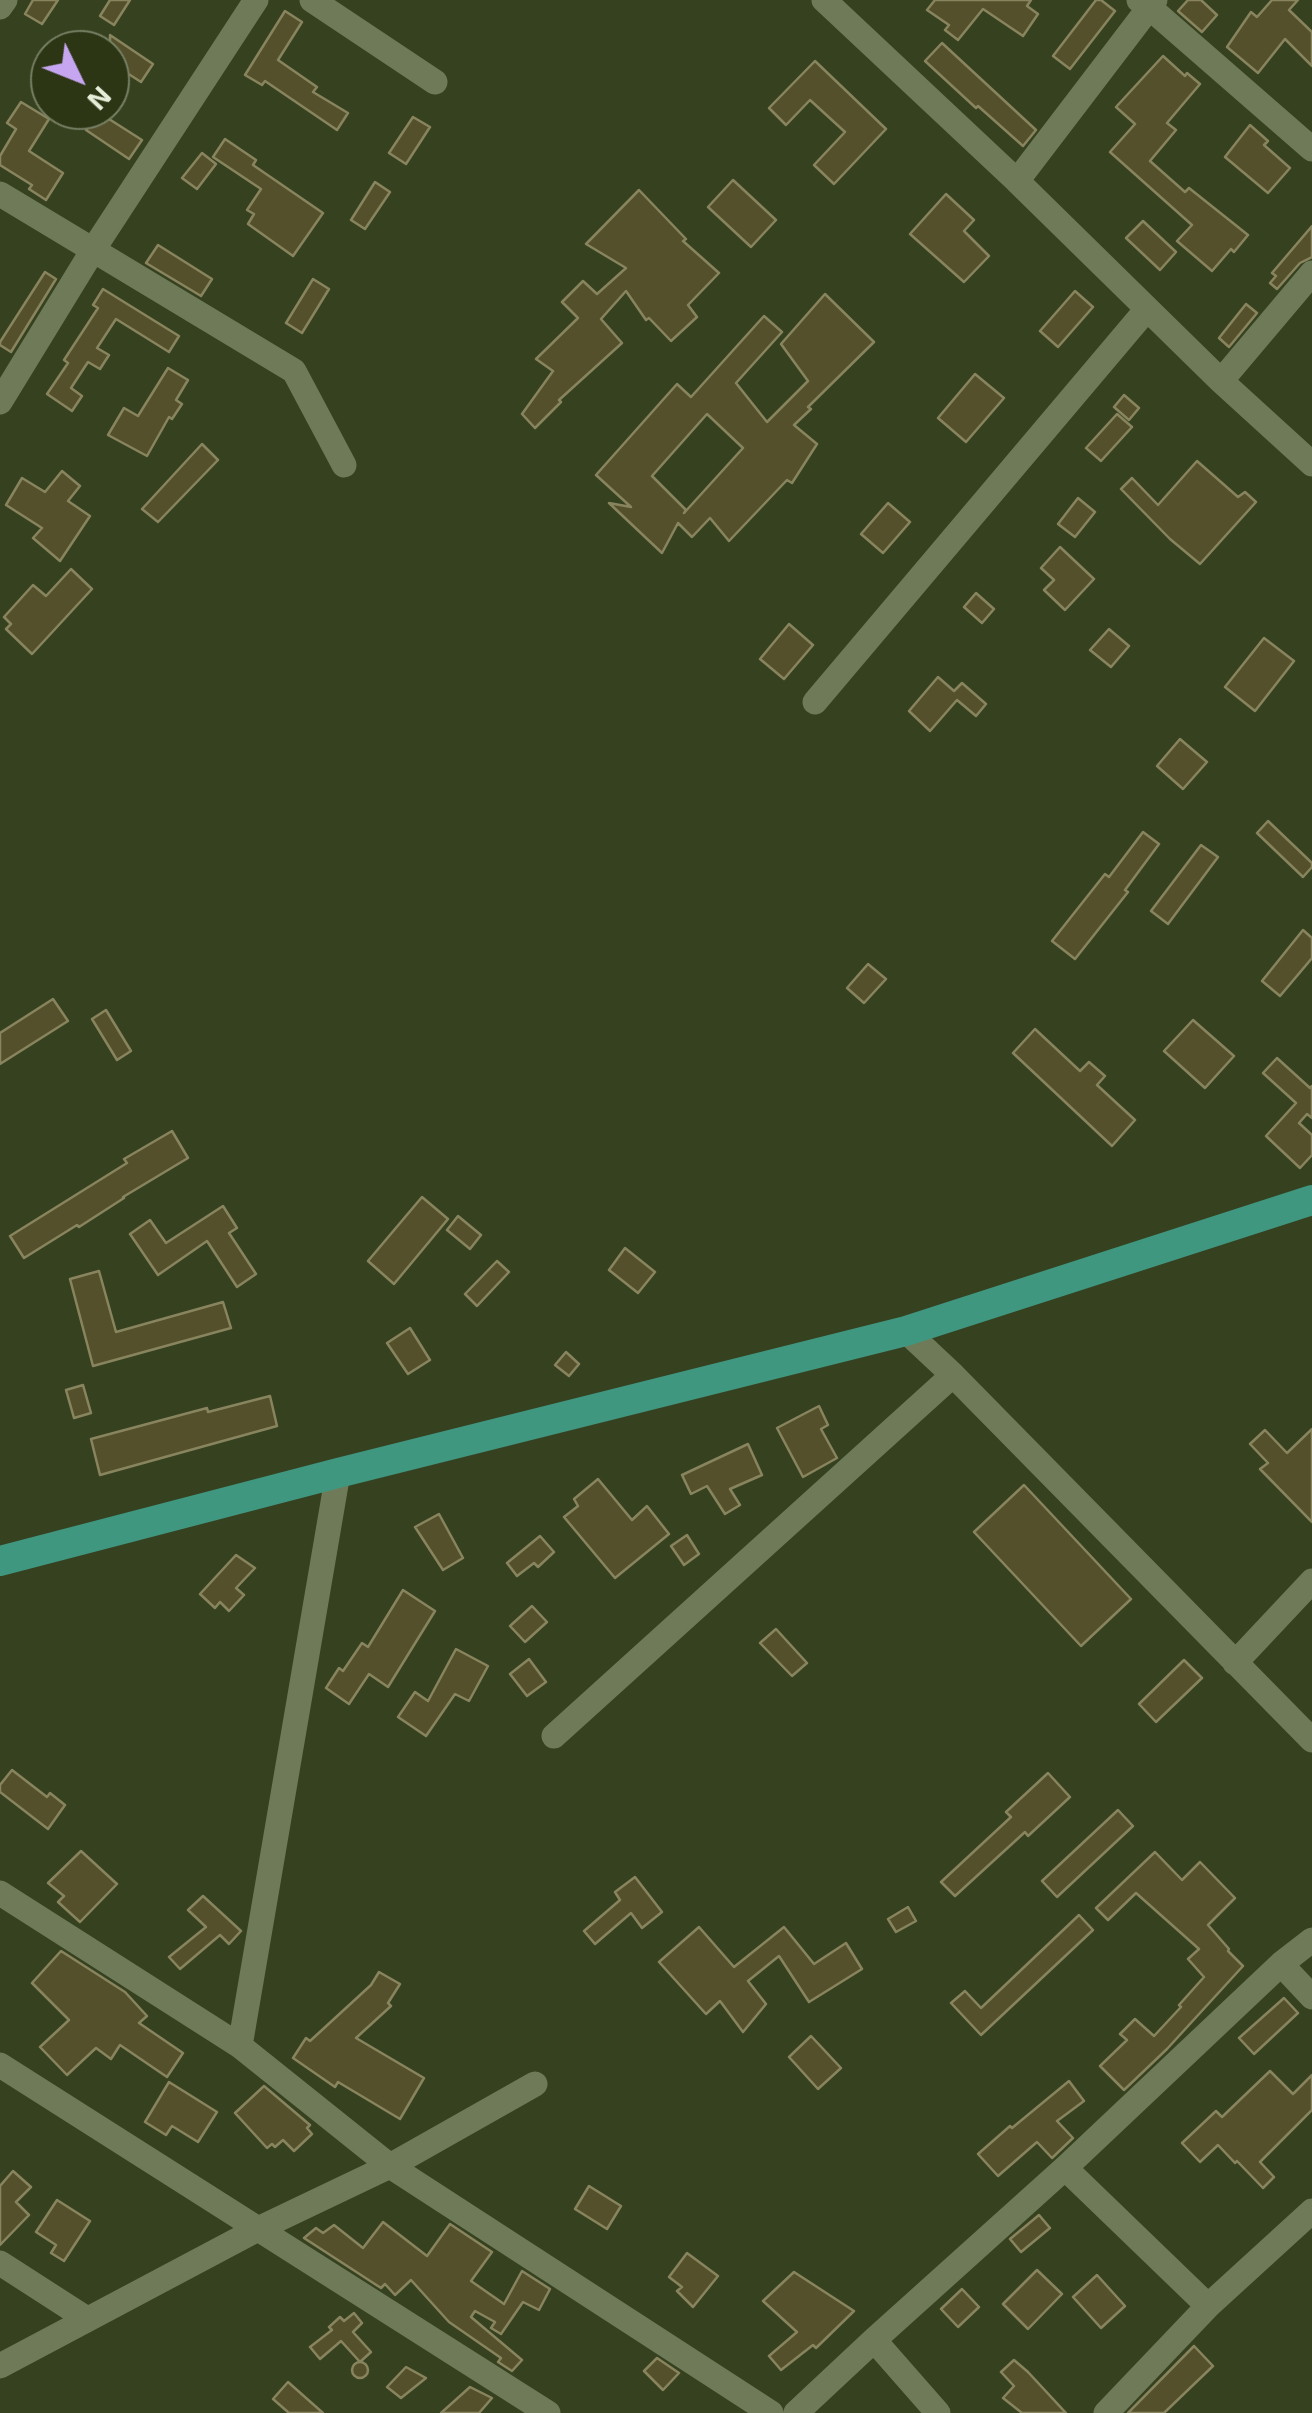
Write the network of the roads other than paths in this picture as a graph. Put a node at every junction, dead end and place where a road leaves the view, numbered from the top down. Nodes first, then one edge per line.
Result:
1 (4, 0) edge
2 (256, 0) edge
3 (312, 0) edge
4 (824, 0) edge
5 (1148, 2) edge
6 (0, 7) edge
7 (436, 82) dead end
8 (1312, 149) edge
9 (1016, 181) junction
10 (0, 194) edge
11 (93, 250) junction
12 (1312, 273) edge
13 (1147, 308) junction
14 (1221, 381) junction
15 (0, 402) edge
16 (1312, 464) edge
17 (344, 465) dead end
18 (815, 702) dead end
19 (1312, 1200) edge
20 (906, 1332) junction
21 (953, 1375) junction
22 (338, 1473) junction
23 (0, 1561) edge
24 (1312, 1581) edge
25 (1235, 1664) junction
26 (554, 1736) dead end
27 (1312, 1740) edge
28 (0, 1894) edge
29 (1312, 1940) edge
30 (1281, 1964) junction
31 (1312, 1997) edge
32 (240, 2046) junction
33 (0, 2065) edge
34 (536, 2084) dead end
35 (390, 2166) junction
36 (1065, 2168) junction
37 (1312, 2211) edge
38 (258, 2230) junction
39 (0, 2262) edge
40 (1208, 2306) junction
41 (87, 2319) junction
42 (874, 2340) junction
43 (0, 2366) edge
44 (548, 2413) edge
45 (771, 2413) edge
46 (796, 2413) edge
47 (938, 2413) edge
48 (1106, 2413) edge

1 - 6 street
2 - 11 street
3 - 7 street
4 - 9 street
5 - 8 street
5 - 9 street
9 - 13 street
10 - 11 street
11 - 15 street
11 - 17 street
12 - 14 street
13 - 14 street
13 - 18 street
14 - 16 street
19 - 20 main road
20 - 21 street
20 - 22 main road
21 - 25 street
21 - 26 street
22 - 23 main road
22 - 32 street
24 - 25 street
25 - 27 street
28 - 32 street
29 - 30 street
30 - 31 street
30 - 36 street
32 - 35 street
33 - 38 street
34 - 35 street
35 - 38 street
35 - 45 street
36 - 40 street
36 - 42 street
37 - 40 street
38 - 41 street
38 - 44 street
39 - 41 street
40 - 48 street
41 - 43 street
42 - 46 street
42 - 47 street

